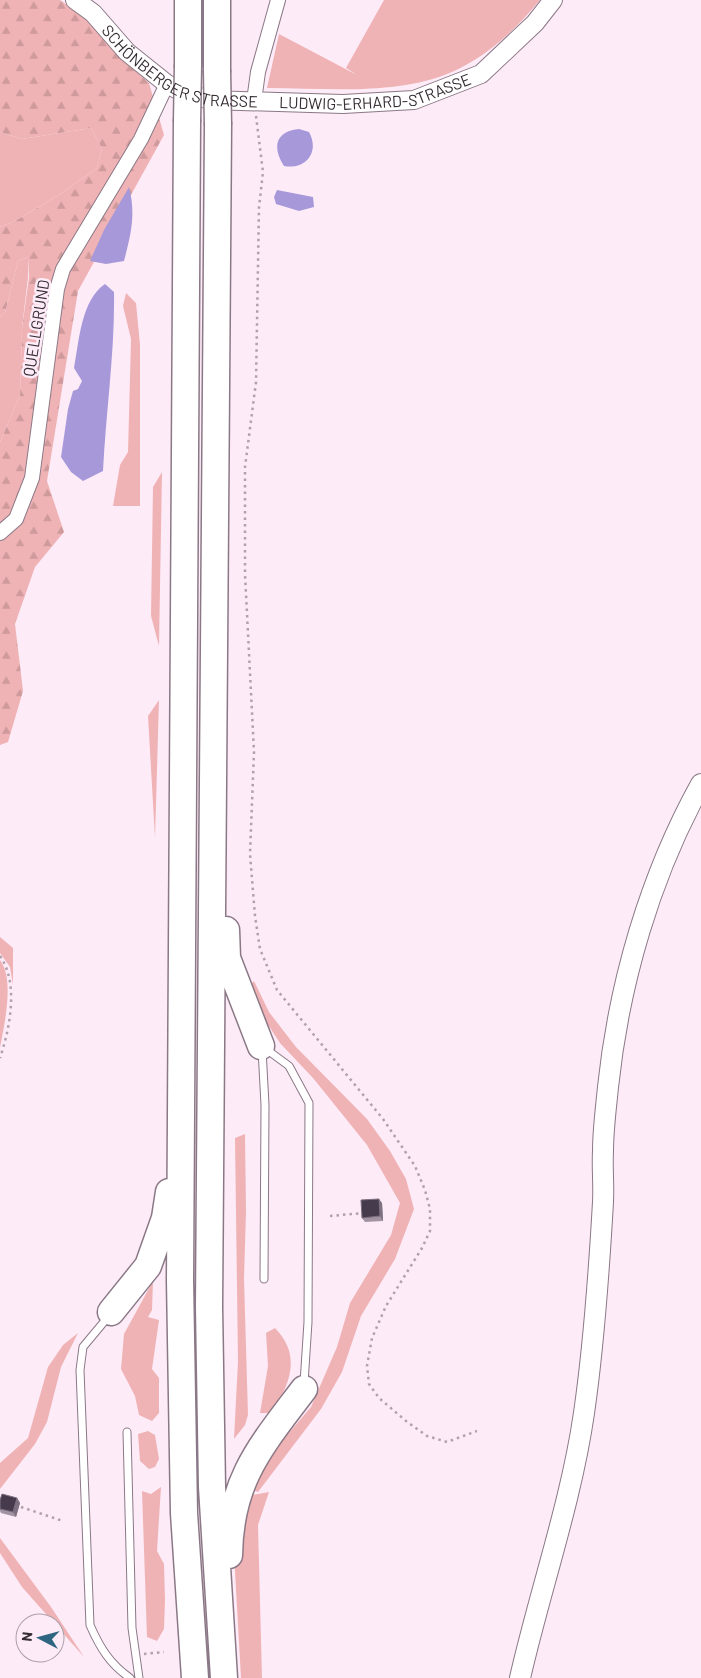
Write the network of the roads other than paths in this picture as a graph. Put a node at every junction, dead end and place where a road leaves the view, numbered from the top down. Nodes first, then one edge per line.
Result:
1 (75, 0) edge
2 (188, 0) edge
3 (217, 0) edge
4 (278, 0) edge
5 (552, 0) edge
6 (167, 84) junction
7 (254, 102) junction
8 (0, 533) edge
9 (701, 784) edge
10 (213, 852) junction
11 (261, 1046) junction
12 (180, 1125) junction
13 (264, 1279) dead end
14 (111, 1312) joint
15 (304, 1389) joint
16 (127, 1432) dead end
17 (219, 1620) junction
18 (130, 1678) edge
19 (139, 1678) edge
20 (195, 1678) edge
21 (224, 1678) edge
22 (520, 1678) edge

1 - 6 street, SCHÖNBERGER STRASSE
2 - 12 highway, bridge
3 - 10 highway, bridge
4 - 7 street, SCHÖNBERGER STRASSE
5 - 7 street, LUDWIG-ERHARD-STRASSE
6 - 7 street, SCHÖNBERGER STRASSE
6 - 8 street, QUELLGRUND
9 - 22 main road
10 - 11 highway
10 - 17 highway
11 - 13 lane
11 - 15 lane
12 - 14 highway
12 - 20 highway
14 - 18 lane
15 - 17 highway
16 - 19 lane
17 - 21 highway

